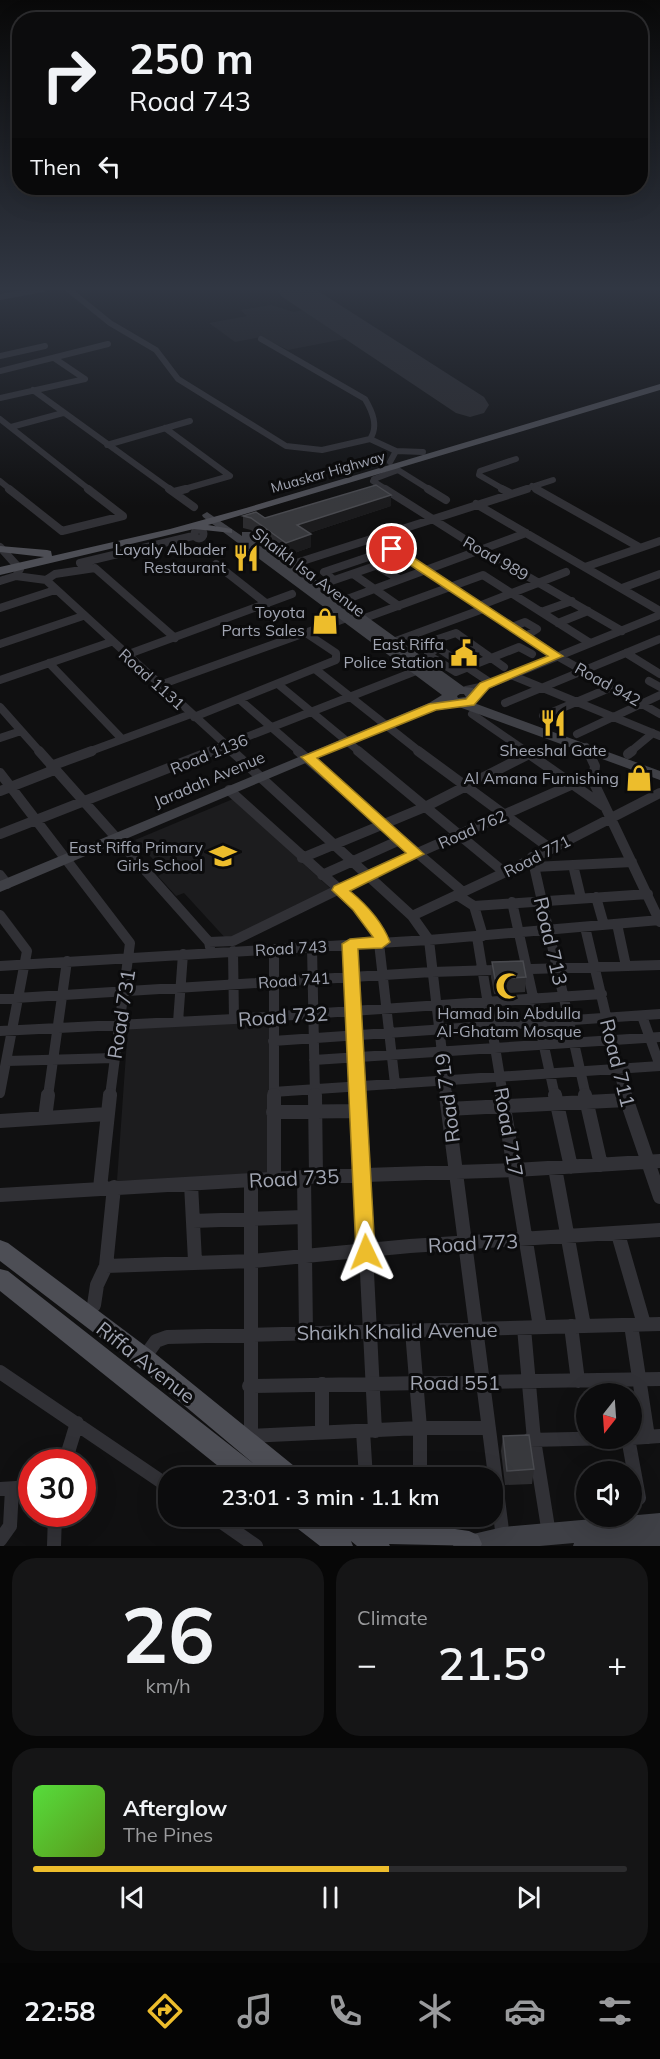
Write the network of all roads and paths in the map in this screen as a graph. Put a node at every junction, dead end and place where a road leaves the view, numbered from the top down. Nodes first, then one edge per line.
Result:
1 (41, 361) edge
2 (59, 361) edge
3 (164, 361) edge
4 (299, 361) edge
5 (0, 371) edge
6 (660, 381) edge
7 (660, 387) edge
8 (33, 390) junction
9 (0, 398) edge
10 (63, 413) junction
11 (0, 419) edge
12 (190, 421) dead end
13 (11, 427) junction
14 (165, 428) junction
15 (370, 439) junction
16 (107, 445) junction
17 (396, 451) junction
18 (423, 452) junction
19 (516, 459) dead end
20 (390, 462) junction
21 (374, 478) junction
22 (553, 480) dead end
23 (0, 481) edge
24 (532, 486) junction
25 (319, 489) junction
26 (174, 492) junction
27 (510, 493) junction
28 (446, 500) dead end
29 (476, 504) junction
30 (194, 507) dead end
31 (250, 510) junction
32 (215, 517) junction
33 (432, 519) junction
34 (232, 529) junction
35 (172, 532) junction
36 (526, 533) junction
37 (194, 536) dead end
38 (375, 537) junction
39 (660, 541) edge
40 (639, 547) junction
41 (392, 549) junction
42 (480, 549) junction
43 (334, 551) junction
44 (404, 556) junction
45 (313, 557) junction
46 (7, 562) edge
47 (87, 562) junction
48 (350, 562) junction
49 (216, 564) dead end
50 (290, 565) junction
51 (377, 566) junction
52 (585, 567) junction
53 (94, 568) junction
54 (329, 569) junction
55 (424, 570) junction
56 (566, 572) dead end
57 (352, 574) junction
58 (660, 574) edge
59 (47, 578) junction
60 (399, 579) junction
61 (0, 580) edge
62 (334, 580) junction
63 (540, 583) junction
64 (317, 586) junction
65 (451, 588) junction
66 (622, 588) junction
67 (56, 590) junction
68 (373, 590) junction
69 (292, 594) dead end
70 (514, 594) junction
71 (572, 601) junction
72 (339, 602) junction
73 (267, 604) junction
74 (399, 606) junction
75 (0, 608) edge
76 (481, 608) junction
77 (588, 610) junction
78 (660, 610) edge
79 (541, 612) junction
80 (660, 615) edge
81 (83, 616) junction
82 (344, 619) junction
83 (362, 619) junction
84 (558, 623) junction
85 (512, 627) junction
86 (622, 631) junction
87 (306, 633) junction
88 (526, 636) junction
89 (175, 638) junction
90 (660, 639) edge
91 (111, 642) junction
92 (393, 642) junction
93 (590, 643) junction
94 (0, 644) edge
95 (626, 653) junction
96 (126, 654) junction
97 (532, 654) dead end
98 (557, 656) junction
99 (492, 659) junction
100 (49, 663) junction
101 (504, 667) dead end
102 (315, 669) junction
103 (469, 669) junction
104 (584, 670) junction
105 (416, 671) junction
106 (511, 675) junction
107 (660, 675) edge
108 (0, 680) edge
109 (160, 685) junction
110 (279, 685) junction
111 (488, 685) junction
112 (542, 687) junction
113 (612, 687) junction
114 (660, 687) edge
115 (660, 695) edge
116 (462, 696) junction
117 (349, 698) junction
118 (240, 700) junction
119 (578, 702) junction
120 (505, 703) dead end
121 (642, 703) junction
122 (0, 707) edge
123 (310, 713) junction
124 (472, 714) dead end
125 (660, 714) edge
126 (192, 715) junction
127 (543, 716) dead end
128 (614, 717) junction
129 (387, 725) junction
130 (273, 728) junction
131 (21, 731) junction
132 (657, 734) edge
133 (573, 737) junction
134 (0, 738) edge
135 (122, 740) junction
136 (347, 742) junction
137 (227, 747) junction
138 (586, 747) junction
139 (527, 755) junction
140 (622, 756) junction
141 (308, 757) junction
142 (595, 766) junction
143 (53, 768) junction
144 (0, 773) edge
145 (261, 776) junction
146 (660, 776) edge
147 (571, 785) junction
148 (11, 787) junction
149 (465, 787) junction
150 (229, 790) junction
151 (0, 791) edge
152 (660, 793) edge
153 (84, 802) junction
154 (425, 807) junction
155 (604, 807) junction
156 (503, 815) junction
157 (613, 819) junction
158 (38, 820) junction
159 (383, 824) junction
160 (0, 834) edge
161 (459, 835) junction
162 (115, 839) junction
163 (400, 840) junction
164 (334, 844) junction
165 (551, 849) junction
166 (416, 854) junction
167 (303, 858) junction
168 (68, 859) junction
169 (352, 861) junction
170 (533, 862) junction
171 (632, 862) junction
172 (573, 865) junction
173 (504, 872) junction
174 (322, 875) junction
175 (368, 875) junction
176 (2, 882) edge
177 (339, 890) junction
178 (460, 894) junction
179 (648, 894) junction
180 (596, 897) junction
181 (581, 898) junction
182 (542, 900) junction
183 (512, 902) junction
184 (474, 906) junction
185 (0, 915) edge
186 (412, 916) junction
187 (660, 921) edge
188 (617, 924) junction
189 (604, 925) junction
190 (585, 927) junction
191 (549, 930) junction
192 (521, 934) junction
193 (480, 936) junction
194 (429, 940) junction
195 (381, 942) junction
196 (350, 944) junction
197 (210, 947) junction
198 (312, 947) junction
199 (274, 949) junction
200 (233, 951) junction
201 (183, 954) junction
202 (130, 956) junction
203 (67, 961) junction
204 (26, 964) junction
205 (660, 964) edge
206 (0, 966) edge
207 (626, 966) junction
208 (557, 967) junction
209 (595, 967) junction
210 (527, 968) junction
211 (484, 971) junction
212 (432, 972) junction
213 (352, 976) junction
214 (384, 976) junction
215 (312, 979) junction
216 (272, 981) junction
217 (236, 984) junction
218 (180, 987) junction
219 (123, 991) junction
220 (62, 994) junction
221 (602, 994) junction
222 (563, 995) junction
223 (20, 997) junction
224 (534, 997) junction
225 (0, 999) edge
226 (488, 1001) junction
227 (435, 1005) junction
228 (389, 1008) junction
229 (354, 1011) junction
230 (312, 1014) junction
231 (660, 1014) edge
232 (273, 1016) junction
233 (642, 1016) junction
234 (607, 1018) junction
235 (234, 1019) junction
236 (569, 1021) junction
237 (178, 1022) junction
238 (540, 1023) junction
239 (118, 1025) junction
240 (492, 1027) junction
241 (58, 1028) junction
242 (13, 1030) junction
243 (439, 1030) junction
244 (0, 1031) edge
245 (391, 1034) junction
246 (354, 1036) junction
247 (655, 1037) edge
248 (314, 1039) junction
249 (273, 1041) junction
250 (612, 1041) junction
251 (574, 1043) junction
252 (546, 1046) junction
253 (495, 1050) junction
254 (441, 1052) junction
255 (393, 1056) junction
256 (114, 1058) junction
257 (356, 1058) junction
258 (53, 1060) junction
259 (314, 1060) junction
260 (7, 1061) junction
261 (660, 1066) edge
262 (619, 1069) junction
263 (580, 1072) junction
264 (550, 1074) junction
265 (499, 1077) junction
266 (445, 1081) junction
267 (395, 1084) junction
268 (358, 1086) junction
269 (315, 1089) junction
270 (273, 1092) junction
271 (0, 1093) edge
272 (626, 1100) junction
273 (587, 1102) junction
274 (557, 1104) junction
275 (505, 1108) junction
276 (448, 1109) junction
277 (359, 1111) junction
278 (273, 1112) junction
279 (315, 1112) junction
280 (107, 1114) junction
281 (45, 1118) junction
282 (0, 1121) edge
283 (660, 1161) edge
284 (647, 1162) junction
285 (601, 1165) junction
286 (571, 1167) junction
287 (555, 1168) junction
288 (516, 1170) junction
289 (456, 1173) junction
290 (364, 1175) junction
291 (310, 1177) junction
292 (274, 1179) junction
293 (251, 1180) junction
294 (191, 1184) junction
295 (100, 1188) junction
296 (114, 1188) junction
297 (0, 1196) edge
298 (660, 1197) edge
299 (304, 1217) junction
300 (251, 1220) junction
301 (193, 1221) junction
302 (660, 1231) edge
303 (618, 1234) junction
304 (568, 1237) junction
305 (526, 1240) junction
306 (467, 1244) junction
307 (0, 1249) edge
308 (366, 1252) junction
309 (305, 1257) junction
310 (195, 1261) junction
311 (253, 1261) junction
312 (106, 1266) junction
313 (0, 1278) edge
314 (94, 1305) dead end
315 (638, 1324) junction
316 (660, 1324) edge
317 (577, 1326) junction
318 (540, 1327) junction
319 (524, 1328) junction
320 (478, 1329) junction
321 (412, 1331) junction
322 (369, 1332) junction
323 (306, 1333) junction
324 (252, 1334) junction
325 (144, 1358) junction
326 (0, 1372) edge
327 (660, 1379) edge
328 (640, 1380) junction
329 (529, 1381) junction
330 (578, 1381) junction
331 (372, 1382) junction
332 (416, 1382) junction
333 (484, 1382) junction
334 (322, 1383) junction
335 (585, 1383) edge
336 (622, 1383) edge
337 (249, 1386) junction
338 (77, 1423) junction
339 (420, 1428) junction
340 (369, 1431) junction
341 (322, 1432) junction
342 (498, 1437) junction
343 (654, 1437) edge
344 (576, 1439) edge
345 (534, 1440) junction
346 (69, 1449) edge
347 (239, 1467) edge
348 (277, 1467) edge
349 (367, 1467) edge
350 (420, 1467) edge
351 (158, 1479) edge
352 (6, 1489) edge
353 (660, 1524) edge
354 (55, 1527) edge
355 (229, 1527) edge
356 (316, 1527) edge
357 (353, 1527) edge
358 (380, 1527) edge
359 (423, 1527) edge
360 (549, 1534) junction
361 (503, 1538) junction
362 (660, 1539) edge
363 (0, 1540) edge
364 (629, 1544) edge
365 (466, 1545) edge
366 (54, 1546) edge
367 (256, 1546) edge
368 (340, 1546) edge
369 (377, 1546) edge
370 (584, 1546) edge

1 - 5 street
2 - 8 street
3 - 15 street
4 - 15 street
6 - 18 main road, Muaskar Highway
7 - 21 main road, Muaskar Highway
8 - 9 street
8 - 10 street
10 - 13 street
10 - 16 street
11 - 13 street
12 - 14 street
13 - 23 street
14 - 16 street
14 - 26 street
15 - 17 street
16 - 26 street
17 - 18 street
17 - 20 street
18 - 20 main road, Muaskar Highway
19 - 27 street
20 - 32 main road, Muaskar Highway
21 - 25 main road
21 - 25 main road, Muaskar Highway
21 - 28 street
21 - 33 street, Road 989
22 - 24 street
24 - 27 street
24 - 40 street
25 - 31 main road, Muaskar Highway
26 - 30 street
27 - 29 street
29 - 33 street
29 - 36 street
31 - 32 main road, Muaskar Highway
31 - 34 main road
32 - 34 street, Shaikh Isa Avenue
32 - 35 main road, Muaskar Highway
32 - 46 main road, Muaskar Highway
33 - 38 street
33 - 42 street, Road 989
34 - 35 main road
34 - 50 street, Shaikh Isa Avenue
34 - 82 street, Shaikh Isa Avenue
35 - 46 main road, Muaskar Highway
36 - 42 street
36 - 52 street
37 - 47 street
38 - 41 street, Road 942
38 - 43 street
39 - 40 street
40 - 52 street
41 - 44 street, Road 942
41 - 48 street
42 - 55 street
42 - 63 street, Road 989
43 - 45 street
43 - 48 street
44 - 51 street
44 - 55 street, Road 942
45 - 50 street
45 - 54 street
46 - 59 street
46 - 61 street
47 - 53 street
47 - 59 street
48 - 54 street
49 - 73 street
50 - 64 street, Shaikh Isa Avenue
51 - 57 street
51 - 60 street
52 - 66 street
53 - 59 street
53 - 89 street
54 - 62 street
55 - 60 street
55 - 65 street, Road 942
56 - 63 street
57 - 62 street
57 - 68 street
58 - 66 street
59 - 67 street, Road 1131
60 - 68 street
62 - 64 street
63 - 70 street
63 - 71 street, Road 989
64 - 72 street, Shaikh Isa Avenue
65 - 70 street
65 - 74 street
65 - 76 street, Road 942
66 - 78 street
67 - 75 street
67 - 81 street, Road 1131
68 - 72 street
68 - 74 street
69 - 73 street
70 - 76 street
70 - 79 street
71 - 77 street, Road 989
71 - 79 street
72 - 83 street, Shaikh Isa Avenue
73 - 89 street
74 - 83 street
76 - 85 street, Road 942
76 - 92 street
77 - 84 street
77 - 86 street, Road 989
79 - 84 street
80 - 86 street
81 - 91 street, Road 1131
81 - 94 street
82 - 87 street
82 - 105 street, Shaikh Isa Avenue
83 - 92 street, Shaikh Isa Avenue
84 - 93 street
85 - 88 street, Road 942
85 - 88 street
86 - 93 street
87 - 102 street
87 - 109 street
88 - 98 street, Road 942
89 - 96 street
90 - 95 street
91 - 96 street, Road 1131
91 - 100 street
92 - 116 street, Shaikh Isa Avenue
93 - 98 street
95 - 104 street
95 - 107 street
96 - 109 street, Road 1131
97 - 99 street
98 - 104 street, Road 942
98 - 106 street
99 - 101 street
99 - 103 street
99 - 103 street
100 - 108 street
100 - 135 street
102 - 110 street
102 - 117 street
103 - 111 street
104 - 112 street
104 - 113 street, Road 942
105 - 116 street, Shaikh Isa Avenue
105 - 117 street, Road 1136
106 - 111 street
106 - 112 street
107 - 114 street
109 - 126 street, Road 1131
110 - 118 street
110 - 123 street
111 - 116 street
112 - 119 street
112 - 120 street
113 - 119 street
113 - 121 street, Road 942
115 - 121 street
116 - 129 street, Jaradah Avenue
116 - 133 street, Shaikh Isa Avenue
117 - 123 street, Road 1136
117 - 129 street
118 - 126 street
118 - 130 street
119 - 127 street
119 - 128 street
121 - 125 street, Road 942
121 - 128 street
122 - 131 street
123 - 130 street, Road 1136
123 - 136 street
124 - 139 street
126 - 135 street
126 - 137 street, Road 1131
128 - 132 street
128 - 133 street
129 - 136 street, Jaradah Avenue
129 - 149 street
130 - 137 street, Road 1136
130 - 141 street
131 - 134 street
131 - 143 street
132 - 140 street
133 - 138 street, Shaikh Isa Avenue
135 - 143 street
136 - 141 street, Jaradah Avenue
136 - 154 street
137 - 145 street, Road 1131
137 - 153 street, Road 1136
138 - 140 street, Shaikh Isa Avenue
138 - 142 street
139 - 147 street
139 - 149 street
140 - 142 street
140 - 146 street, Shaikh Isa Avenue
141 - 145 street, Jaradah Avenue
141 - 159 street
142 - 155 street
143 - 148 street
143 - 153 street
144 - 148 street, Road 731
145 - 150 street, Jaradah Avenue
145 - 164 street, Road 719
147 - 155 street
147 - 156 street, Road 762
148 - 151 street
148 - 158 street, Road 731
149 - 154 street
149 - 156 street
150 - 162 street, Jaradah Avenue
150 - 167 street
152 - 157 street, Road 771
153 - 158 street, Road 1136
153 - 162 street
154 - 159 street
154 - 161 street
155 - 157 street
156 - 161 street, Road 762
156 - 165 street
157 - 165 street, Road 771
157 - 171 street
158 - 160 street, Road 1136
158 - 168 street, Road 731
159 - 163 street
159 - 164 street
161 - 166 street, Road 762
161 - 173 street
162 - 168 street, Jaradah Avenue
162 - 197 street
163 - 166 street
163 - 169 street
164 - 167 street
164 - 169 street, Road 719
165 - 170 street, Road 771
166 - 175 street, Road 762
166 - 178 street
167 - 174 street
168 - 176 street, Jaradah Avenue
168 - 202 street, Road 731
169 - 174 street
169 - 175 street, Road 719
170 - 172 street, Road 771
170 - 173 street, Road 771
170 - 182 street, Road 713
171 - 172 street, Road 771
171 - 179 street
172 - 181 street
173 - 178 street, Road 771
174 - 177 street
175 - 177 street, Road 762
175 - 186 street, Road 719
177 - 195 street
177 - 197 street, Road 762
178 - 184 street
178 - 186 street, Road 771
179 - 180 street
179 - 187 street
180 - 181 street
180 - 189 street
181 - 182 street
182 - 183 street
182 - 191 street, Road 713
183 - 184 street
183 - 192 street
184 - 193 street, Road 717
185 - 204 street
186 - 194 street, Road 719
187 - 188 street, Road 743
188 - 189 street, Road 743
188 - 207 street
189 - 190 street, Road 743
190 - 191 street, Road 743
190 - 209 street, Road 711
191 - 192 street, Road 743
191 - 208 street, Road 713
192 - 193 street, Road 743
192 - 210 street
193 - 194 street, Road 743
193 - 211 street, Road 717
194 - 195 street, Road 743
194 - 212 street, Road 719
195 - 196 street, Road 743
195 - 214 street
196 - 198 street, Road 743
196 - 213 street
197 - 200 street, Road 743
197 - 201 street, Road 743
198 - 199 street, Road 743
198 - 215 street
199 - 200 street, Road 743
199 - 216 street
200 - 217 street
201 - 202 street, Road 743
201 - 218 street
202 - 203 street, Road 743
202 - 219 street, Road 731
203 - 204 street, Road 743
203 - 220 street
204 - 206 street, Road 743
204 - 223 street
205 - 207 street, Road 741
207 - 209 street, Road 741
208 - 209 street, Road 741
208 - 210 street, Road 741
208 - 222 street, Road 713
209 - 221 street, Road 711
210 - 211 street, Road 741
210 - 224 street
211 - 212 street, Road 741
211 - 226 street, Road 717
212 - 214 street, Road 741
212 - 227 street, Road 719
213 - 214 street, Road 741
213 - 215 street, Road 741
213 - 229 street
214 - 228 street
215 - 216 street, Road 741
215 - 230 street
216 - 217 street, Road 741
216 - 232 street
217 - 218 street, Road 741
217 - 235 street
218 - 219 street, Road 741
218 - 237 street
219 - 220 street, Road 741
219 - 239 street, Road 731
220 - 223 street, Road 741
220 - 241 street
221 - 222 street, Road 732
221 - 234 street, Road 711
222 - 224 street, Road 732
222 - 236 street, Road 713
223 - 225 street, Road 741
223 - 242 street
224 - 226 street, Road 732
224 - 238 street
226 - 227 street, Road 732
226 - 240 street, Road 717
227 - 228 street, Road 732
227 - 243 street, Road 719
228 - 229 street, Road 732
228 - 245 street
229 - 230 street, Road 732
229 - 246 street
230 - 232 street, Road 732
230 - 248 street
231 - 233 street
232 - 235 street, Road 732
232 - 249 street
233 - 234 street
233 - 247 street
234 - 236 street
234 - 250 street, Road 711
235 - 237 street, Road 732
236 - 238 street
236 - 251 street, Road 713
237 - 239 street, Road 732
238 - 240 street
238 - 252 street
239 - 241 street, Road 732
239 - 256 street, Road 731
240 - 243 street
240 - 253 street, Road 717
241 - 242 street, Road 732
241 - 258 street
242 - 244 street, Road 732
242 - 260 street
243 - 245 street
243 - 254 street, Road 719
245 - 246 street
245 - 255 street
246 - 248 street
246 - 257 street
247 - 250 street
247 - 261 street
248 - 249 street
248 - 259 street
249 - 270 street
250 - 251 street
250 - 262 street, Road 711
251 - 252 street
251 - 263 street, Road 713
252 - 253 street
252 - 264 street
253 - 254 street
253 - 265 street, Road 717
254 - 255 street
254 - 266 street, Road 719
255 - 257 street
255 - 267 street
256 - 258 street
256 - 280 street, Road 731
257 - 259 street
257 - 268 street
258 - 260 street
258 - 281 street
259 - 269 street
260 - 271 street
261 - 262 street
262 - 263 street
262 - 272 street, Road 711
263 - 264 street
263 - 273 street, Road 713
264 - 265 street
264 - 274 street
265 - 266 street
265 - 275 street, Road 717
266 - 267 street
266 - 276 street, Road 719
267 - 268 street
268 - 269 street
268 - 277 street
269 - 270 street
269 - 279 street
270 - 278 street
272 - 273 street
272 - 284 street, Road 711
273 - 274 street
273 - 285 street, Road 713
274 - 275 street
274 - 286 street
275 - 276 street
275 - 288 street, Road 717
276 - 289 street, Road 719
277 - 279 street
277 - 290 street
278 - 279 street
278 - 292 street
279 - 291 street
280 - 281 street
280 - 295 street, Road 731
281 - 282 street
283 - 284 street, Road 735
284 - 285 street, Road 735
284 - 298 street, Road 711
285 - 286 street, Road 735
286 - 287 street, Road 735
287 - 288 street, Road 735
287 - 304 street
288 - 289 street, Road 735
288 - 305 street, Road 717
289 - 290 street, Road 735
289 - 306 street, Road 719
290 - 291 street, Road 735
290 - 308 street
291 - 292 street, Road 735
291 - 299 street
292 - 293 street, Road 735
293 - 294 street, Road 735
293 - 300 street
294 - 296 street, Road 735
294 - 301 street
295 - 296 street, Road 735
295 - 297 street, Road 735
296 - 312 street
299 - 300 street
299 - 309 street
300 - 301 street
300 - 311 street
301 - 310 street
302 - 303 street, Road 773
303 - 304 street, Road 773
303 - 315 street
304 - 305 street, Road 773
304 - 317 street
305 - 306 street, Road 773
305 - 318 street, Road 717
306 - 308 street, Road 773
306 - 320 street, Road 719
307 - 325 main road, Riffa Avenue
308 - 309 street, Road 773
308 - 322 street
309 - 311 street, Road 773
309 - 323 street
310 - 311 street, Road 773
310 - 312 street, Road 773
311 - 324 street
312 - 314 street
313 - 347 main road, Riffa Avenue
315 - 316 street, Shaikh Khalid Avenue
315 - 317 street, Shaikh Khalid Avenue
315 - 328 street
317 - 318 street, Shaikh Khalid Avenue
317 - 330 street
318 - 319 street, Shaikh Khalid Avenue
319 - 320 street, Shaikh Khalid Avenue
319 - 329 street
320 - 321 street, Shaikh Khalid Avenue
320 - 333 street, Road 719
321 - 322 street, Shaikh Khalid Avenue
321 - 332 street
322 - 323 street, Shaikh Khalid Avenue
322 - 331 street
323 - 324 street, Shaikh Khalid Avenue
324 - 325 street, Shaikh Khalid Avenue
324 - 337 street
325 - 348 main road, Riffa Avenue
326 - 338 street
327 - 328 street, Road 551
328 - 336 street, Road 551
328 - 343 street
329 - 330 street, Road 551
329 - 333 street, Road 551
329 - 345 street
330 - 335 street, Road 551
331 - 332 street, Road 551
331 - 334 street, Road 551
331 - 340 street
332 - 333 street, Road 551
332 - 339 street
333 - 342 street, Road 719
334 - 337 street, Road 551
334 - 341 street
337 - 341 street
338 - 346 street
338 - 351 street
339 - 340 street
339 - 342 street
339 - 350 street
340 - 341 street
340 - 349 street
342 - 345 street
342 - 361 street, Road 719
344 - 345 street
345 - 360 street
352 - 363 street
353 - 360 street
354 - 366 street
355 - 367 street
356 - 368 main road
357 - 369 main road
358 - 359 main road
359 - 365 main road
360 - 361 street
361 - 365 street
362 - 364 street
364 - 370 street

